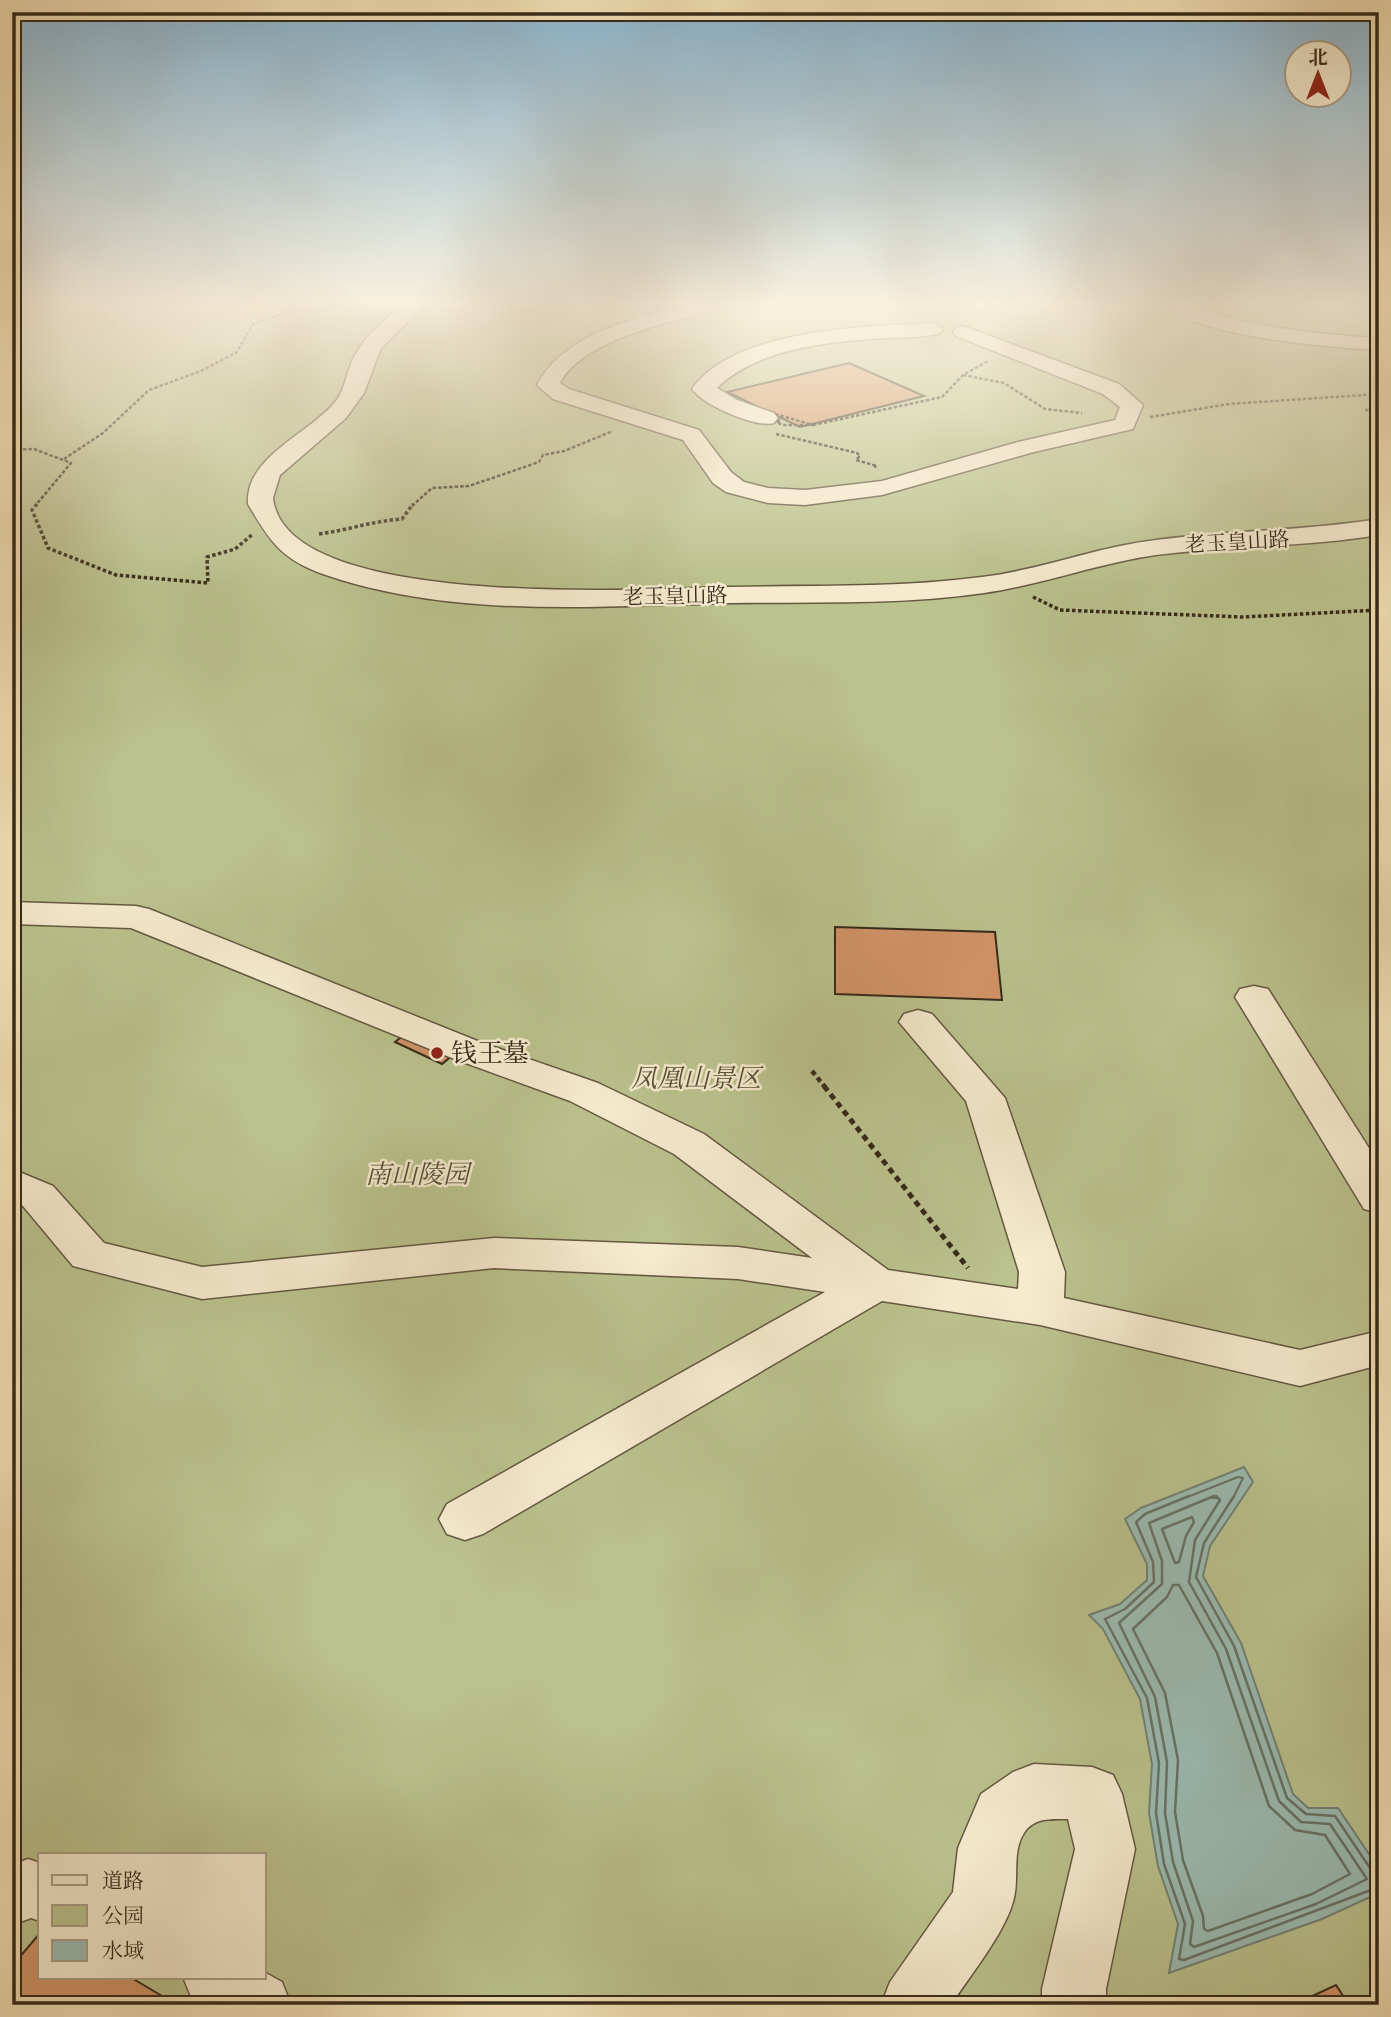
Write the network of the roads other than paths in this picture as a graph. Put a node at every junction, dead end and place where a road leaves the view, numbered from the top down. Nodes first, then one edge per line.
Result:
1 (350, 397) edge
2 (571, 397) edge
3 (716, 397) edge
4 (1122, 397) edge
5 (766, 424) road end
6 (1379, 527) edge
7 (12, 913) edge
8 (1254, 997) dead end
9 (918, 1022) dead end
10 (12, 1183) edge
11 (1379, 1199) edge
12 (876, 1284) junction
13 (1040, 1309) junction
14 (1379, 1348) edge
15 (465, 1519) dead end
16 (38, 1891) edge
17 (12, 1896) edge
18 (218, 1979) edge
19 (259, 2005) edge
20 (913, 2005) edge
21 (1074, 2005) edge

1 - 6 street, 老玉皇山路
2 - 4 street
3 - 5 street
7 - 12 street
8 - 11 street
9 - 13 street
10 - 12 street
12 - 13 street
12 - 15 street
13 - 14 street
16 - 17 street
18 - 19 street
20 - 21 street

